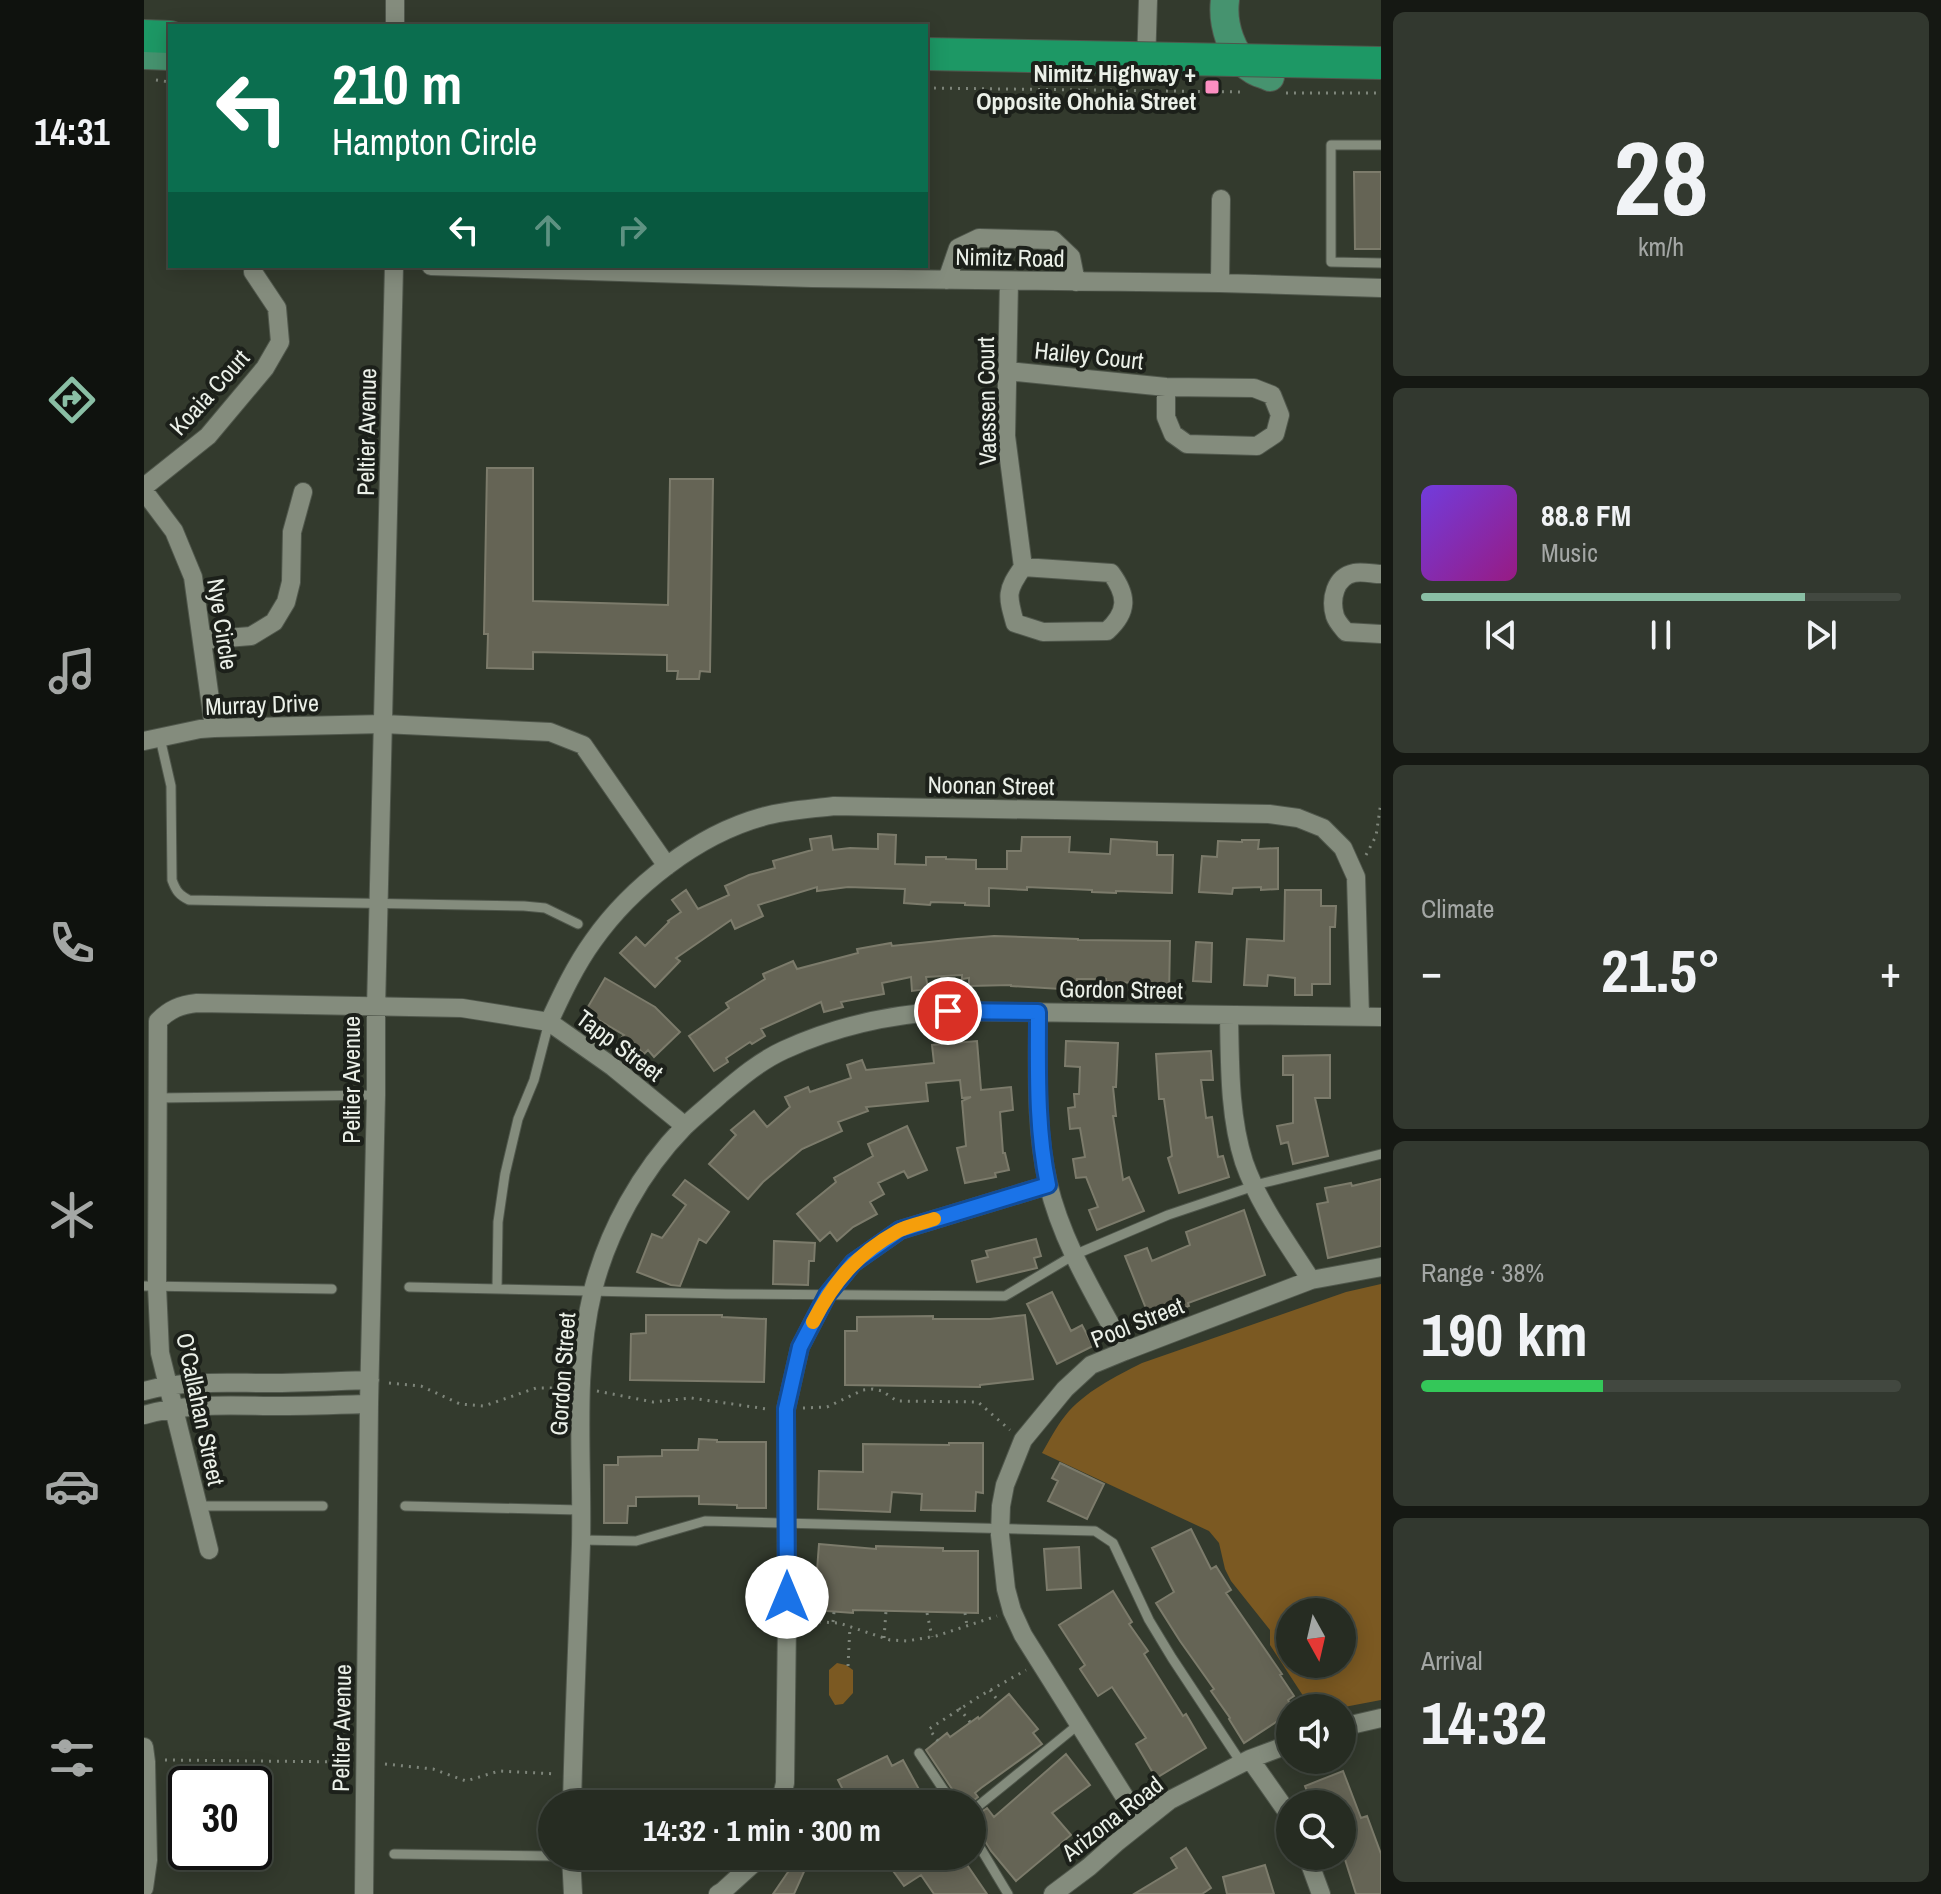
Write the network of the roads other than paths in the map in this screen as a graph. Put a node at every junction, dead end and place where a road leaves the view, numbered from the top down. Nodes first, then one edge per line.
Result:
1 (395, 0) edge
2 (1148, 0) edge
3 (1225, 0) edge
4 (395, 24) edge
5 (144, 36) edge
6 (168, 37) edge
7 (928, 54) edge
8 (144, 55) edge
9 (168, 56) edge
10 (1381, 63) edge
11 (928, 69) edge
12 (1146, 73) junction
13 (1381, 78) edge
14 (1268, 87) junction
15 (1381, 145) edge
16 (1221, 199) dead end
17 (1381, 263) edge
18 (394, 268) edge
19 (591, 268) edge
20 (689, 270) edge
21 (253, 272) dead end
22 (811, 272) edge
23 (947, 280) junction
24 (1009, 281) junction
25 (1076, 282) junction
26 (1220, 283) junction
27 (1381, 288) edge
28 (1007, 371) junction
29 (1166, 387) junction
30 (144, 489) edge
31 (303, 492) dead end
32 (1023, 567) junction
33 (1381, 574) edge
34 (1381, 634) edge
35 (202, 640) junction
36 (383, 724) junction
37 (214, 728) junction
38 (152, 740) edge
39 (667, 866) junction
40 (378, 904) junction
41 (578, 924) dead end
42 (376, 1008) junction
43 (1038, 1012) junction
44 (1229, 1015) junction
45 (1360, 1017) junction
46 (1381, 1017) edge
47 (549, 1022) junction
48 (376, 1095) junction
49 (156, 1098) junction
50 (685, 1126) junction
51 (1381, 1154) edge
52 (1048, 1185) junction
53 (1255, 1186) junction
54 (1074, 1255) junction
55 (1381, 1267) edge
56 (1311, 1280) junction
57 (151, 1286) edge
58 (409, 1287) dead end
59 (332, 1289) dead end
60 (497, 1289) junction
61 (593, 1291) junction
62 (827, 1295) junction
63 (1125, 1351) junction
64 (370, 1380) junction
65 (167, 1385) junction
66 (144, 1391) edge
67 (369, 1404) junction
68 (174, 1409) junction
69 (144, 1415) edge
70 (198, 1506) junction
71 (323, 1506) dead end
72 (405, 1506) dead end
73 (580, 1510) junction
74 (787, 1524) junction
75 (1000, 1527) junction
76 (581, 1540) junction
77 (209, 1550) dead end
78 (1381, 1718) edge
79 (1079, 1724) junction
80 (1356, 1724) edge
81 (144, 1747) edge
82 (1276, 1750) edge
83 (919, 1753) dead end
84 (1246, 1762) junction
85 (572, 1790) edge
86 (783, 1790) edge
87 (944, 1790) edge
88 (1276, 1799) edge
89 (986, 1800) edge
90 (1141, 1823) junction
91 (394, 1854) dead end
92 (538, 1856) edge
93 (986, 1857) edge
94 (146, 1860) edge
95 (572, 1870) edge
96 (746, 1870) edge
97 (1312, 1870) edge
98 (144, 1888) edge
99 (364, 1894) edge
100 (573, 1894) edge
101 (718, 1894) edge
102 (1008, 1894) edge
103 (1053, 1894) edge
104 (1321, 1894) edge

1 - 4 street
2 - 12 street
3 - 14 main road
5 - 6 highway
7 - 10 highway, bridge
8 - 9 main road
11 - 12 main road
12 - 14 main road
13 - 14 main road
15 - 17 lane
16 - 26 street
18 - 36 street, Peltier Avenue
19 - 20 street, Nimitz Road
20 - 22 street, Nimitz Road
21 - 30 street, Koaia Court
22 - 23 street, Nimitz Road
23 - 24 street, Nimitz Road
23 - 25 street
24 - 25 street, Nimitz Road
24 - 28 street, Vaessen Court
25 - 26 street, Nimitz Road
26 - 27 street, Nimitz Road
28 - 29 street, Hailey Court
28 - 32 street, Vaessen Court
29 - 29 street, Hailey Court
30 - 35 street, Nye Circle
31 - 35 street
32 - 32 street, Vaessen Court
33 - 34 street
35 - 37 street, Nye Circle
36 - 37 street, Murray Drive
36 - 39 street, Murray Drive
36 - 40 street, Peltier Avenue
37 - 38 street, Murray Drive
38 - 40 lane
39 - 45 street, Noonan Street
39 - 47 street, Noonan Street
40 - 41 lane
40 - 42 street, Peltier Avenue
42 - 47 street, Tapp Street
42 - 48 street, Peltier Avenue
42 - 49 street, O’Callahan Street
43 - 44 street, Gordon Street
43 - 50 street, Gordon Street
43 - 52 street
44 - 45 street, Gordon Street
44 - 53 street
45 - 46 street, Gordon Street
47 - 50 street, Tapp Street
47 - 60 lane
48 - 49 lane
48 - 64 street, Peltier Avenue
49 - 57 street, O’Callahan Street
50 - 61 street, Gordon Street
51 - 53 lane
52 - 54 street
52 - 62 street
53 - 54 lane
53 - 56 street
54 - 62 lane
54 - 63 street
55 - 56 street, Pool Street
56 - 63 street, Pool Street
57 - 59 lane
57 - 65 street, O’Callahan Street
58 - 60 lane
60 - 61 lane
61 - 62 lane
61 - 73 street, Gordon Street
62 - 74 street
63 - 75 street, Pool Street
64 - 65 street
64 - 67 street, Peltier Avenue
65 - 66 street
65 - 68 street, O’Callahan Street
67 - 68 street
67 - 99 street, Peltier Avenue
68 - 69 street
68 - 70 street, O’Callahan Street
70 - 71 lane
70 - 77 street, O’Callahan Street
72 - 73 lane
73 - 76 street, Gordon Street
74 - 75 lane
74 - 76 lane
74 - 86 street
75 - 79 street, Pool Street
75 - 84 lane
76 - 85 street, Gordon Street
78 - 80 street
79 - 89 lane
79 - 90 street, Pool Street
81 - 94 street
82 - 84 street, Arizona Road
83 - 87 lane
84 - 88 street
84 - 90 street, Arizona Road
90 - 103 street, Arizona Road
91 - 92 lane
93 - 102 lane
94 - 98 street
95 - 100 street
96 - 101 street
97 - 104 street

